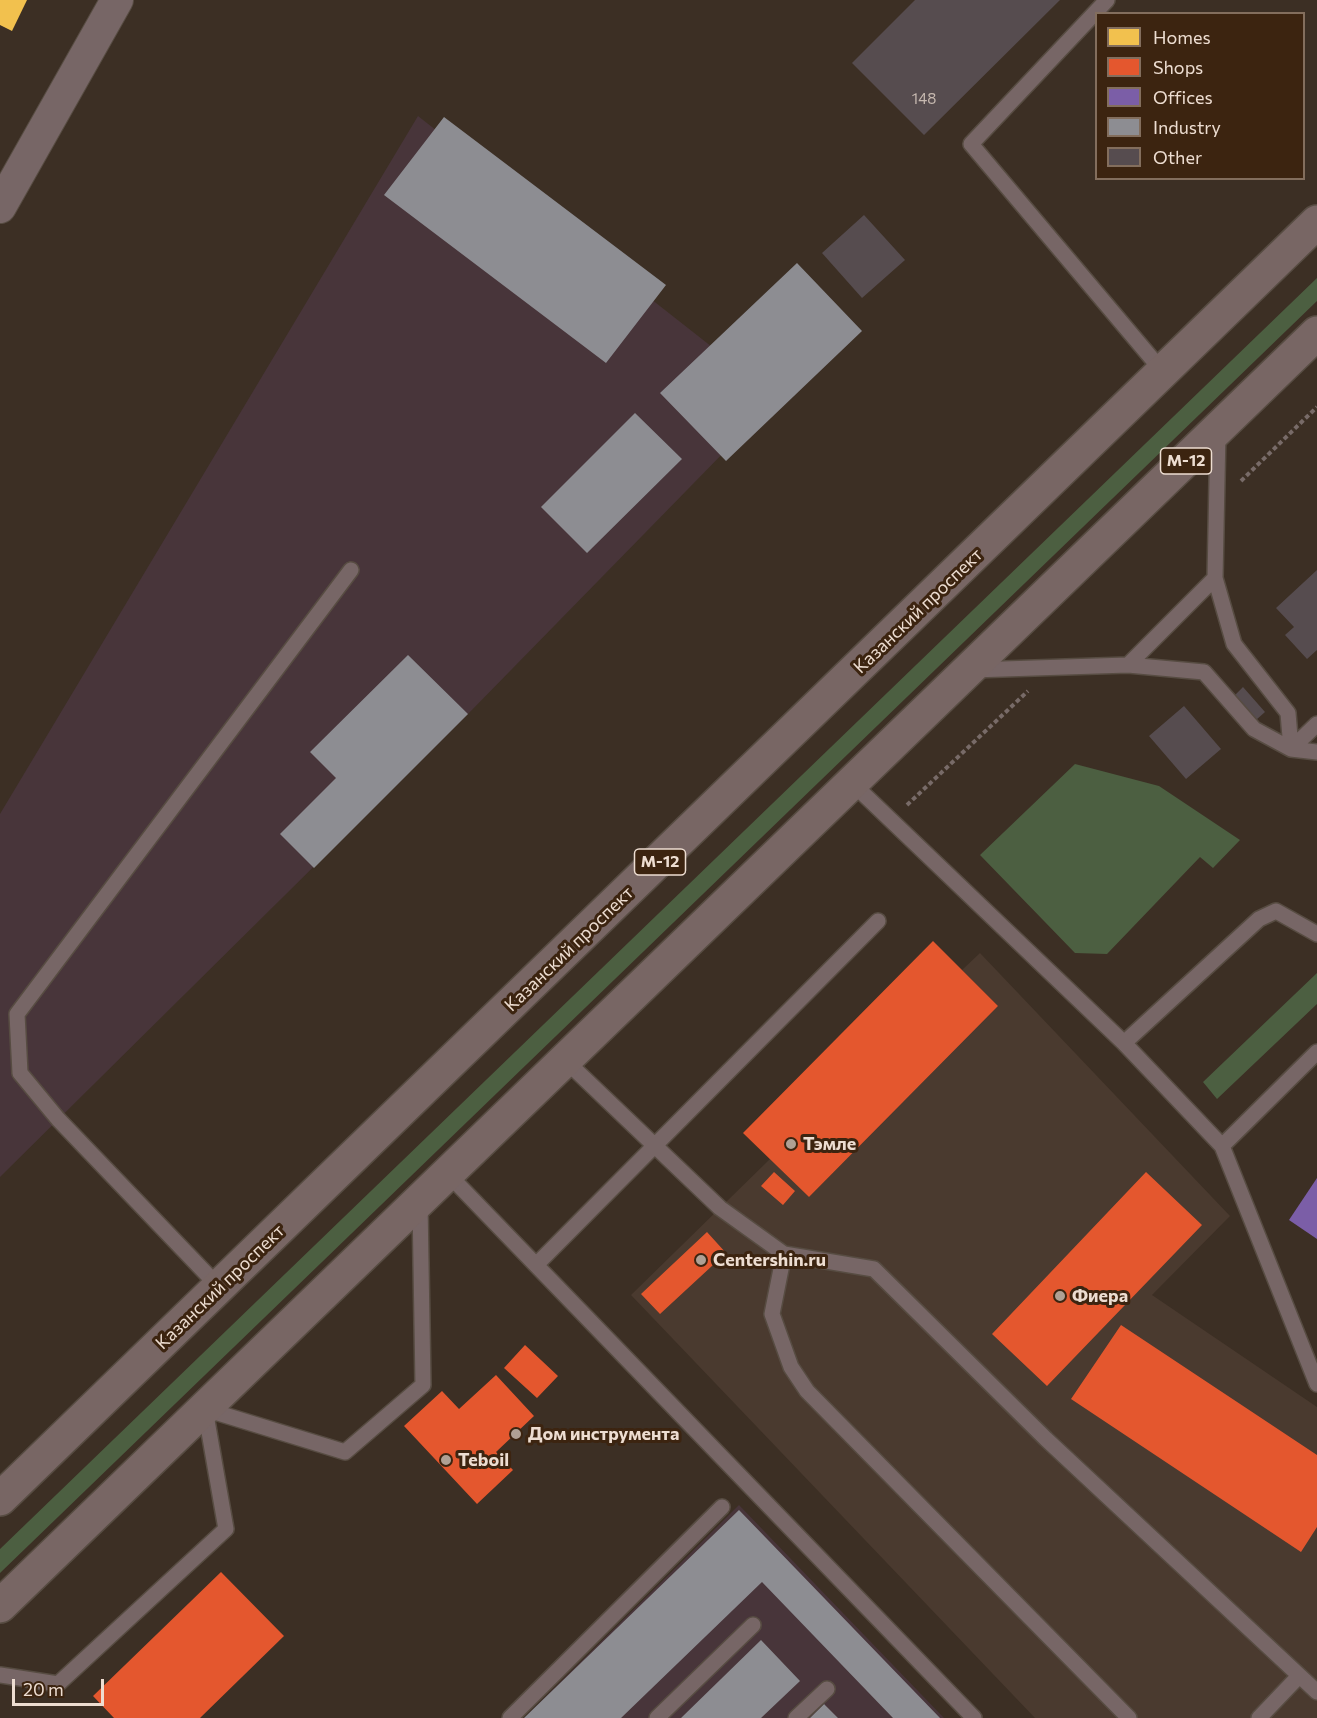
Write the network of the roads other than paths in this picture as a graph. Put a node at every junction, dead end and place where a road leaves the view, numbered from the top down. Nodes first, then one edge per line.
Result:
1 (117, 0) edge
2 (1107, 0) edge
3 (1096, 12) edge
4 (1095, 13) edge
5 (0, 207) edge
6 (1317, 222) edge
7 (1317, 333) edge
8 (1164, 373) junction
9 (1218, 429) junction
10 (351, 570) dead end
11 (1215, 578) junction
12 (1128, 665) junction
13 (966, 670) junction
14 (1317, 724) edge
15 (1291, 749) junction
16 (1317, 752) edge
17 (851, 782) junction
18 (878, 921) dead end
19 (1317, 934) edge
20 (1124, 1043) junction
21 (1317, 1052) edge
22 (564, 1059) junction
23 (654, 1146) junction
24 (1222, 1146) junction
25 (446, 1172) junction
26 (420, 1197) junction
27 (784, 1254) junction
28 (536, 1264) junction
29 (220, 1288) junction
30 (1316, 1382) edge
31 (205, 1409) junction
32 (0, 1499) edge
33 (722, 1507) dead end
34 (0, 1606) edge
35 (753, 1625) dead end
36 (0, 1675) edge
37 (1299, 1676) junction
38 (826, 1689) dead end
39 (1317, 1692) edge
40 (510, 1718) edge
41 (657, 1718) edge
42 (796, 1718) edge
43 (974, 1718) edge
44 (1129, 1718) edge
45 (1259, 1718) edge

1 - 5 street
2 - 3 lane
4 - 8 lane
6 - 8 main road, Казанский проспект / М-12
7 - 9 main road, М-12
8 - 29 main road, Казанский проспект / М-12
9 - 11 lane
9 - 13 main road, М-12
10 - 29 lane
11 - 12 lane
11 - 15 lane
12 - 13 lane
12 - 15 lane
13 - 17 main road, М-12
14 - 15 lane
15 - 16 lane
17 - 20 lane
17 - 22 main road, М-12
18 - 23 lane
19 - 20 lane
20 - 24 lane
21 - 24 lane
22 - 23 lane
22 - 25 main road, М-12
23 - 27 lane
23 - 28 lane
24 - 30 lane
25 - 26 main road, М-12
25 - 28 lane
26 - 31 main road, М-12
26 - 31 lane
27 - 37 lane
27 - 44 lane
28 - 43 lane
29 - 32 main road, Казанский проспект / М-12
31 - 34 main road, М-12
31 - 36 lane
33 - 40 lane
35 - 41 lane
37 - 39 lane
37 - 45 lane
38 - 42 lane

